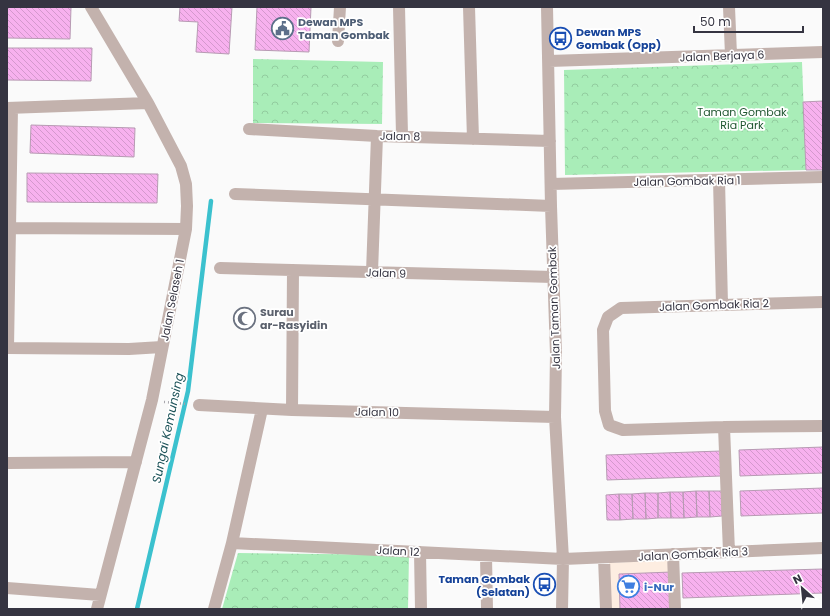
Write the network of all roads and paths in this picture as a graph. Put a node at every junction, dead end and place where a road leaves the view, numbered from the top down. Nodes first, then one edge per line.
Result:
1 (91, 7) edge
2 (340, 7) edge
3 (399, 7) edge
4 (469, 7) edge
5 (547, 7) edge
6 (729, 7) edge
7 (338, 41) dead end
8 (823, 52) edge
9 (731, 55) junction
10 (548, 61) junction
11 (148, 103) junction
12 (9, 108) edge
13 (249, 129) dead end
14 (377, 136) junction
15 (402, 136) junction
16 (473, 139) junction
17 (550, 141) junction
18 (823, 177) edge
19 (719, 180) junction
20 (551, 184) junction
21 (235, 194) dead end
22 (374, 199) junction
23 (551, 206) junction
24 (10, 228) junction
25 (186, 229) junction
26 (220, 268) dead end
27 (293, 270) junction
28 (372, 272) junction
29 (553, 277) junction
30 (823, 302) edge
31 (722, 304) junction
32 (8, 348) edge
33 (162, 348) junction
34 (199, 405) dead end
35 (262, 409) junction
36 (292, 410) junction
37 (555, 417) junction
38 (823, 426) edge
39 (724, 427) junction
40 (7, 462) edge
41 (136, 462) junction
42 (232, 543) junction
43 (823, 548) edge
44 (420, 552) junction
45 (729, 552) junction
46 (673, 554) junction
47 (486, 556) junction
48 (604, 558) junction
49 (563, 559) junction
50 (7, 588) edge
51 (100, 595) junction
52 (97, 609) edge
53 (214, 609) edge
54 (421, 609) edge
55 (487, 609) edge
56 (562, 609) edge
57 (606, 609) edge
58 (676, 609) edge

1 - 11 street, Jalan Selaseh 1
2 - 7 street
3 - 15 street
4 - 16 street
5 - 10 street, Jalan Taman Gombak
6 - 9 street
8 - 9 street, Jalan Berjaya 6
9 - 10 street, Jalan Berjaya 6
10 - 17 street, Jalan Taman Gombak
11 - 12 street
11 - 25 street, Jalan Selaseh 1
12 - 24 street
13 - 14 street, Jalan 8
14 - 15 street, Jalan 8
14 - 22 street
15 - 16 street, Jalan 8
16 - 17 street, Jalan 8
17 - 20 street, Jalan Taman Gombak
18 - 19 street, Jalan Gombak Ria 1
19 - 20 street, Jalan Gombak Ria 1
19 - 31 street
20 - 23 street, Jalan Taman Gombak
21 - 22 street
22 - 23 street
22 - 28 street
23 - 29 street, Jalan Taman Gombak
24 - 25 street
24 - 32 street
25 - 33 street, Jalan Selaseh 1
26 - 27 street, Jalan 9
27 - 28 street, Jalan 9
27 - 36 street
28 - 29 street, Jalan 9
29 - 37 street, Jalan Taman Gombak
30 - 31 street, Jalan Gombak Ria 2
31 - 39 street, Jalan Gombak Ria 2
32 - 33 street
33 - 41 street, Jalan Selaseh 1
34 - 35 street, Jalan 10
35 - 36 street, Jalan 10
35 - 42 street
36 - 37 street, Jalan 10
37 - 49 street, Jalan Taman Gombak
38 - 39 street
39 - 45 street
40 - 41 street
41 - 51 street, Jalan Selaseh 1
42 - 44 street, Jalan 12
42 - 53 street
43 - 45 street, Jalan Gombak Ria 3
44 - 47 street, Jalan 12
44 - 54 street
45 - 46 street, Jalan Gombak Ria 3
46 - 48 street, Jalan Gombak Ria 3
46 - 58 street
47 - 49 street, Jalan 12
47 - 55 street
48 - 49 street, Jalan Gombak Ria 3
48 - 57 street
49 - 56 street, Jalan Taman Gombak
50 - 51 street
51 - 52 street, Jalan Selaseh 1

